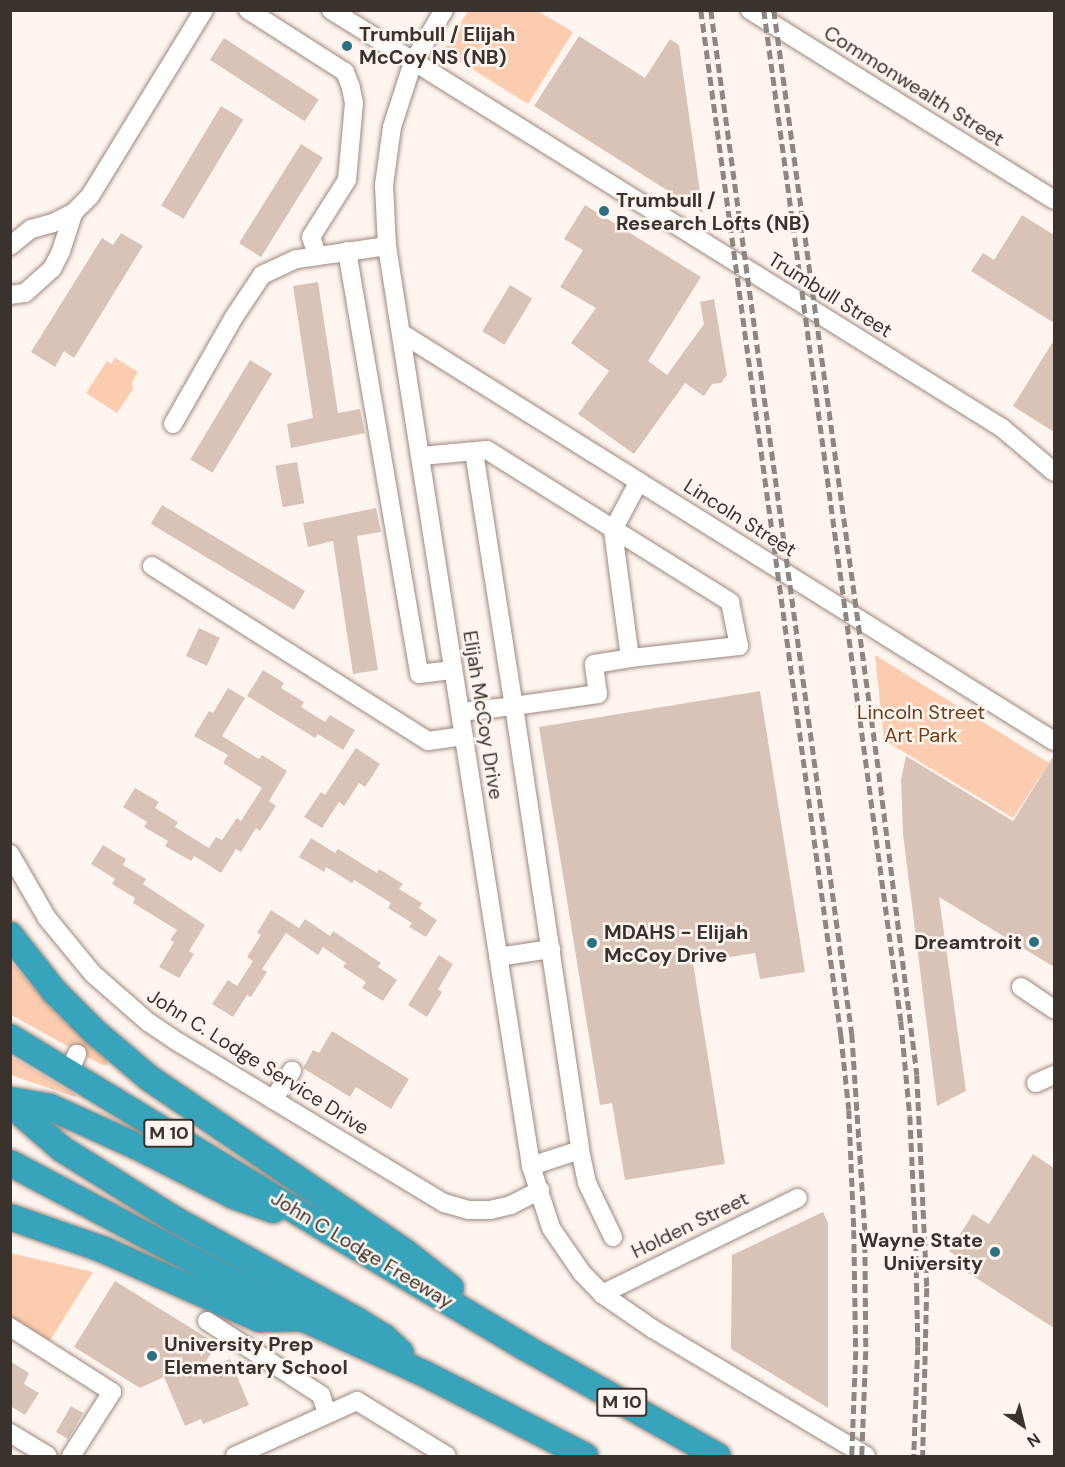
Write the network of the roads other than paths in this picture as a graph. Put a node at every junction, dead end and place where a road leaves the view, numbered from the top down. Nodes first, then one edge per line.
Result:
1 (204, 10) edge
2 (248, 10) edge
3 (331, 10) edge
4 (444, 10) edge
5 (750, 10) edge
6 (413, 62) junction
7 (1054, 200) edge
8 (73, 213) junction
9 (10, 246) edge
10 (387, 246) junction
11 (347, 251) junction
12 (317, 254) junction
13 (10, 295) edge
14 (402, 333) junction
15 (173, 424) dead end
16 (474, 452) junction
17 (421, 456) junction
18 (1054, 472) edge
19 (639, 481) junction
20 (614, 530) junction
21 (152, 566) dead end
22 (630, 658) junction
23 (453, 670) junction
24 (514, 705) junction
25 (460, 712) junction
26 (464, 736) junction
27 (1054, 741) edge
28 (10, 854) edge
29 (10, 935) edge
30 (551, 949) junction
31 (498, 957) junction
32 (1021, 987) dead end
33 (1054, 1009) edge
34 (10, 1036) edge
35 (87, 1054) junction
36 (292, 1071) dead end
37 (1054, 1075) edge
38 (1036, 1083) dead end
39 (273, 1100) junction
40 (10, 1102) edge
41 (580, 1150) junction
42 (531, 1166) junction
43 (21, 1170) edge
44 (540, 1191) junction
45 (798, 1198) dead end
46 (10, 1216) edge
47 (328, 1230) junction
48 (613, 1237) dead end
49 (602, 1294) junction
50 (302, 1318) junction
51 (207, 1321) dead end
52 (10, 1327) edge
53 (526, 1348) junction
54 (425, 1374) junction
55 (327, 1414) junction
56 (10, 1433) edge
57 (48, 1456) edge
58 (71, 1456) edge
59 (235, 1456) edge
60 (447, 1456) edge
61 (585, 1456) edge
62 (718, 1456) edge
63 (866, 1456) edge

1 - 8 street
2 - 12 street
3 - 6 street, Trumbull Street
4 - 6 street, Elijah McCoy Drive
5 - 7 street, Commonwealth Street
6 - 10 street, Elijah McCoy Drive
6 - 18 street, Trumbull Street
8 - 9 street
8 - 13 street
10 - 11 street
10 - 14 street, Elijah McCoy Drive
11 - 12 street
11 - 23 street
12 - 15 street
14 - 17 street, Elijah McCoy Drive
14 - 19 street, Lincoln Street
16 - 17 street
16 - 20 street
16 - 24 street
17 - 23 street, Elijah McCoy Drive
19 - 20 street
19 - 27 street, Lincoln Street
20 - 22 street
20 - 22 street
21 - 26 street
22 - 24 street
23 - 25 street, Elijah McCoy Drive
24 - 25 street
24 - 30 street
25 - 26 street, Elijah McCoy Drive
26 - 31 street, Elijah McCoy Drive
28 - 39 street, John C. Lodge Service Drive
29 - 35 highway
30 - 31 street
30 - 41 street
31 - 42 street, Elijah McCoy Drive
32 - 33 street
34 - 35 highway, John C Lodge Freeway / M 10
35 - 47 highway, John C Lodge Freeway / M 10
35 - 53 highway
36 - 39 street
37 - 38 street
39 - 44 street, John C. Lodge Service Drive
40 - 47 highway
40 - 54 highway
41 - 42 street
41 - 48 street
42 - 44 street, Elijah McCoy Drive
43 - 50 highway
44 - 49 street
45 - 49 street, Holden Street
46 - 50 highway
47 - 53 highway, John C Lodge Freeway / M 10
49 - 63 street
50 - 54 highway
51 - 55 street
52 - 58 street
53 - 62 highway, John C Lodge Freeway / M 10
54 - 61 highway
55 - 59 street
55 - 60 street
56 - 57 street

